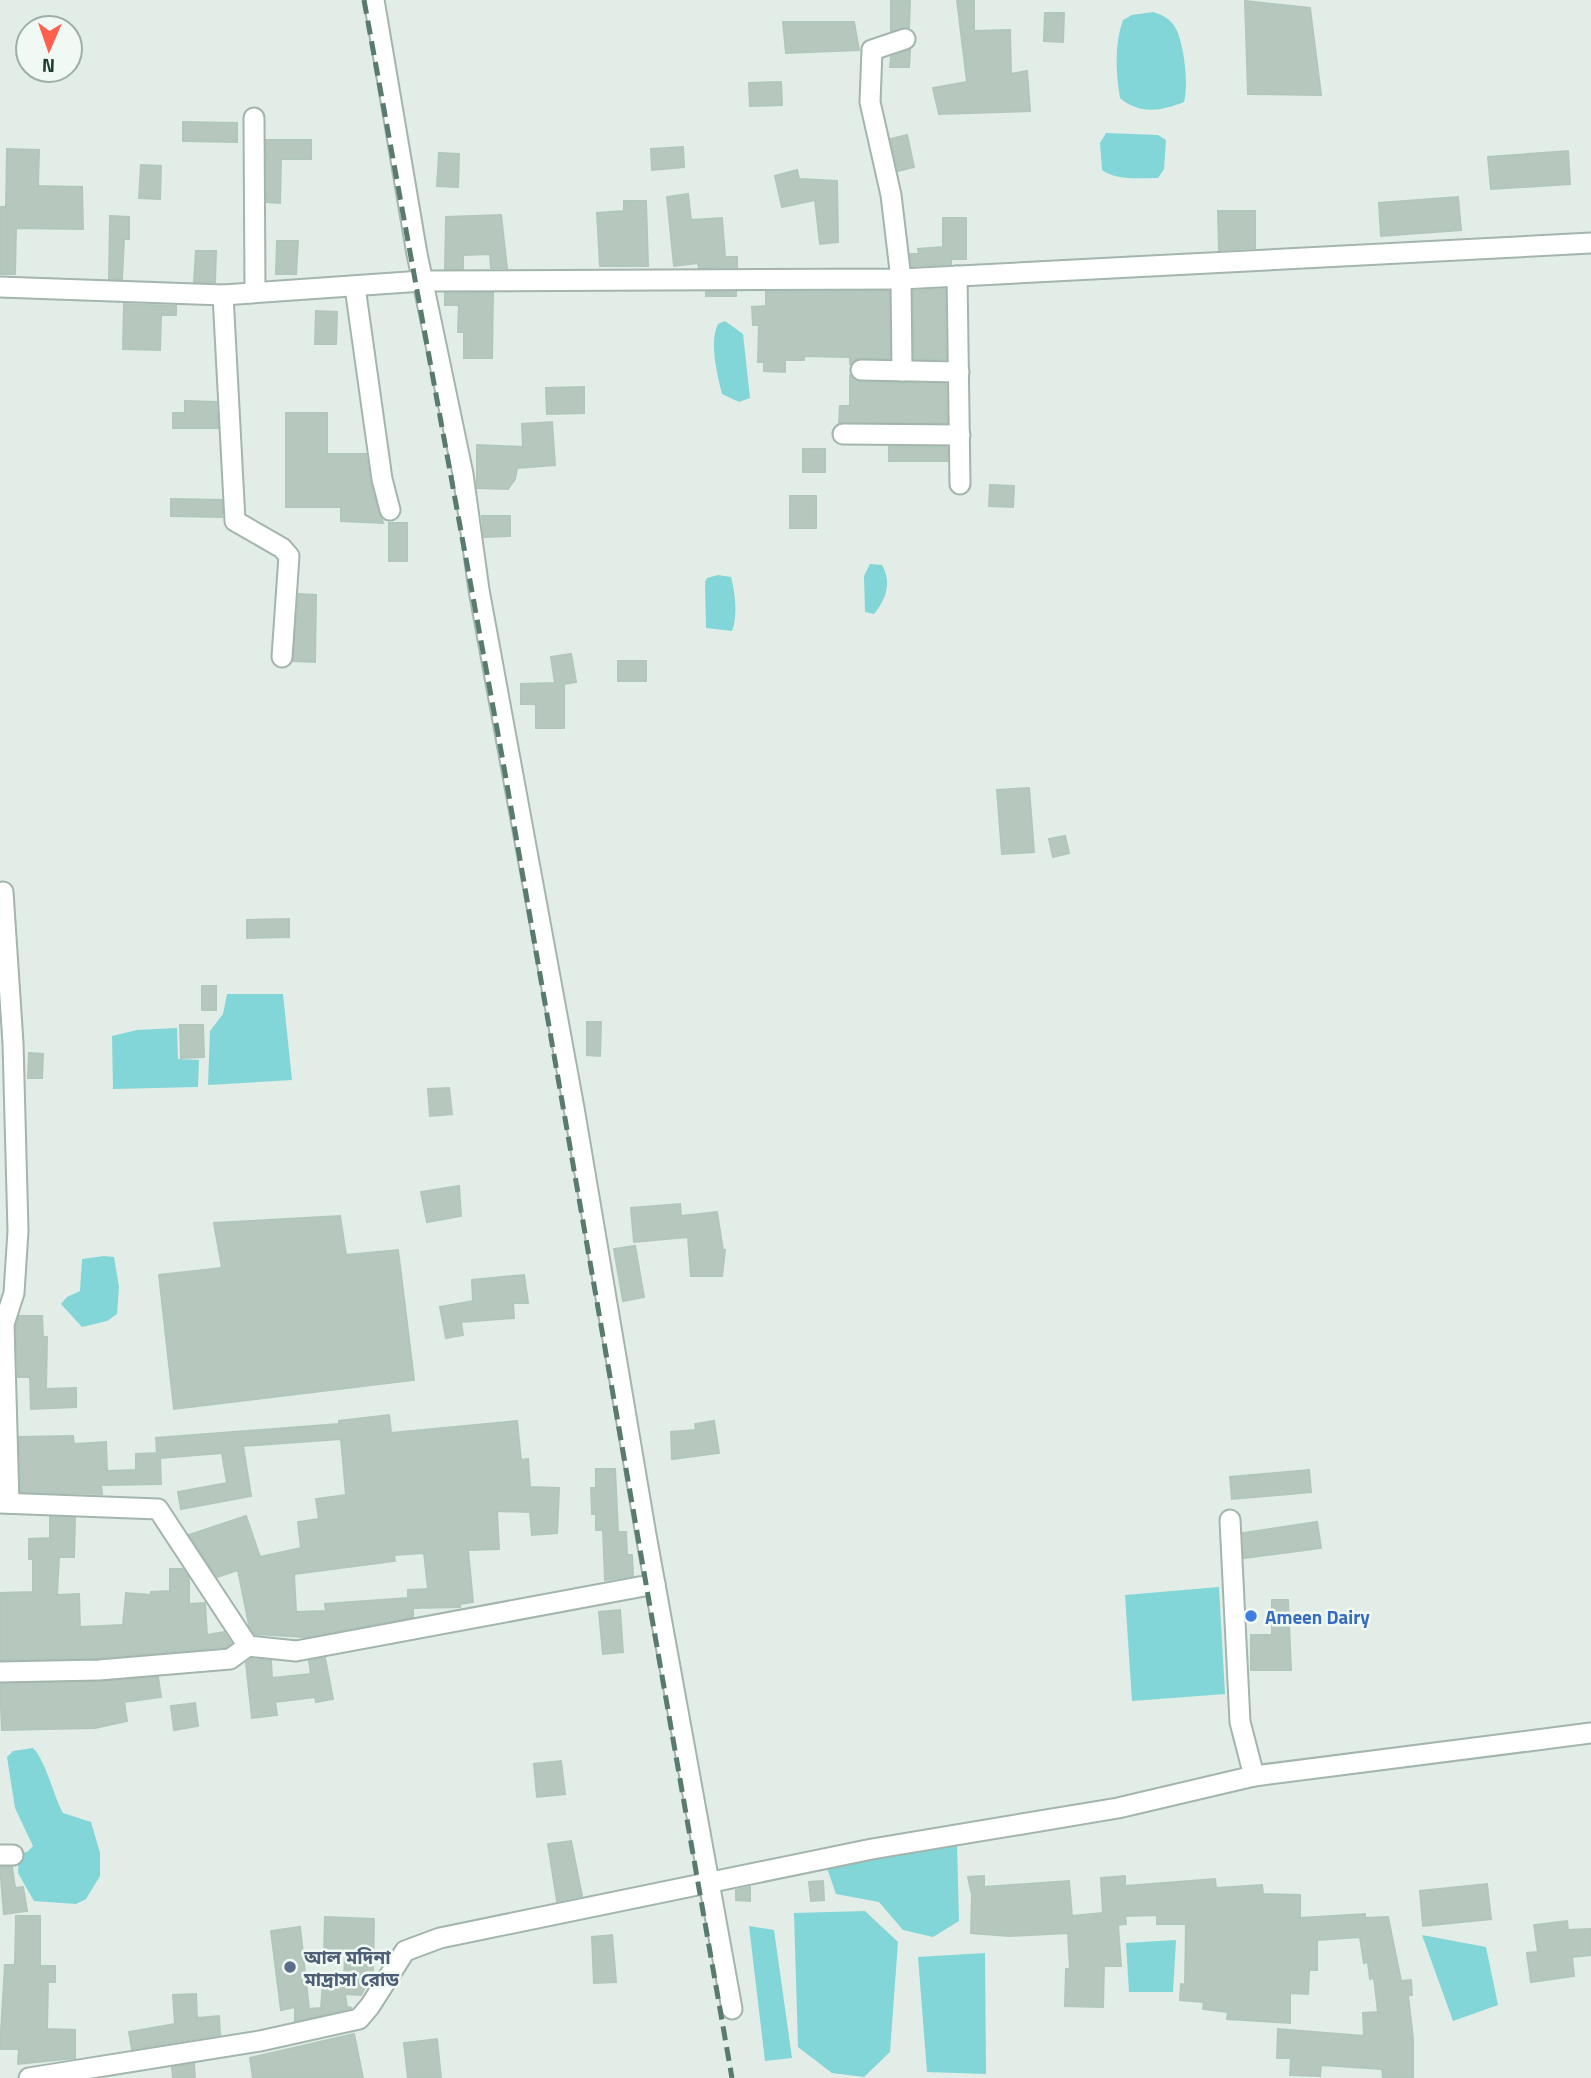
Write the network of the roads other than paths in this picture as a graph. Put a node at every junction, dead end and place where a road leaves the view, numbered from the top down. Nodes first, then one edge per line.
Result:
1 (374, 0) edge
2 (905, 39) dead end
3 (254, 118) dead end
4 (1591, 243) edge
5 (957, 276) junction
6 (901, 279) junction
7 (422, 281) junction
8 (0, 286) edge
9 (355, 287) junction
10 (255, 291) junction
11 (223, 295) junction
12 (860, 370) dead end
13 (902, 371) junction
14 (959, 372) junction
15 (843, 434) dead end
16 (960, 435) junction
17 (960, 484) dead end
18 (390, 510) dead end
19 (282, 657) dead end
20 (3, 892) dead end
21 (3, 938) edge
22 (4, 1503) edge
23 (1230, 1520) dead end
24 (655, 1584) junction
25 (248, 1646) junction
26 (0, 1672) edge
27 (1591, 1733) edge
28 (1254, 1776) junction
29 (709, 1882) junction
30 (732, 2009) dead end
31 (29, 2078) edge

1 - 7 street
2 - 6 street
3 - 10 street
4 - 5 street
5 - 6 street
5 - 14 street
6 - 7 street
6 - 13 street
7 - 9 street
7 - 24 street
8 - 11 street
9 - 10 street
9 - 18 street
10 - 11 street
11 - 19 street
12 - 13 street
13 - 14 street
14 - 16 street
15 - 16 street
16 - 17 street
20 - 21 street
21 - 22 street
22 - 25 street
23 - 28 street
24 - 25 street
24 - 29 street
25 - 26 street
27 - 28 street
28 - 29 street
29 - 30 street
29 - 31 street

